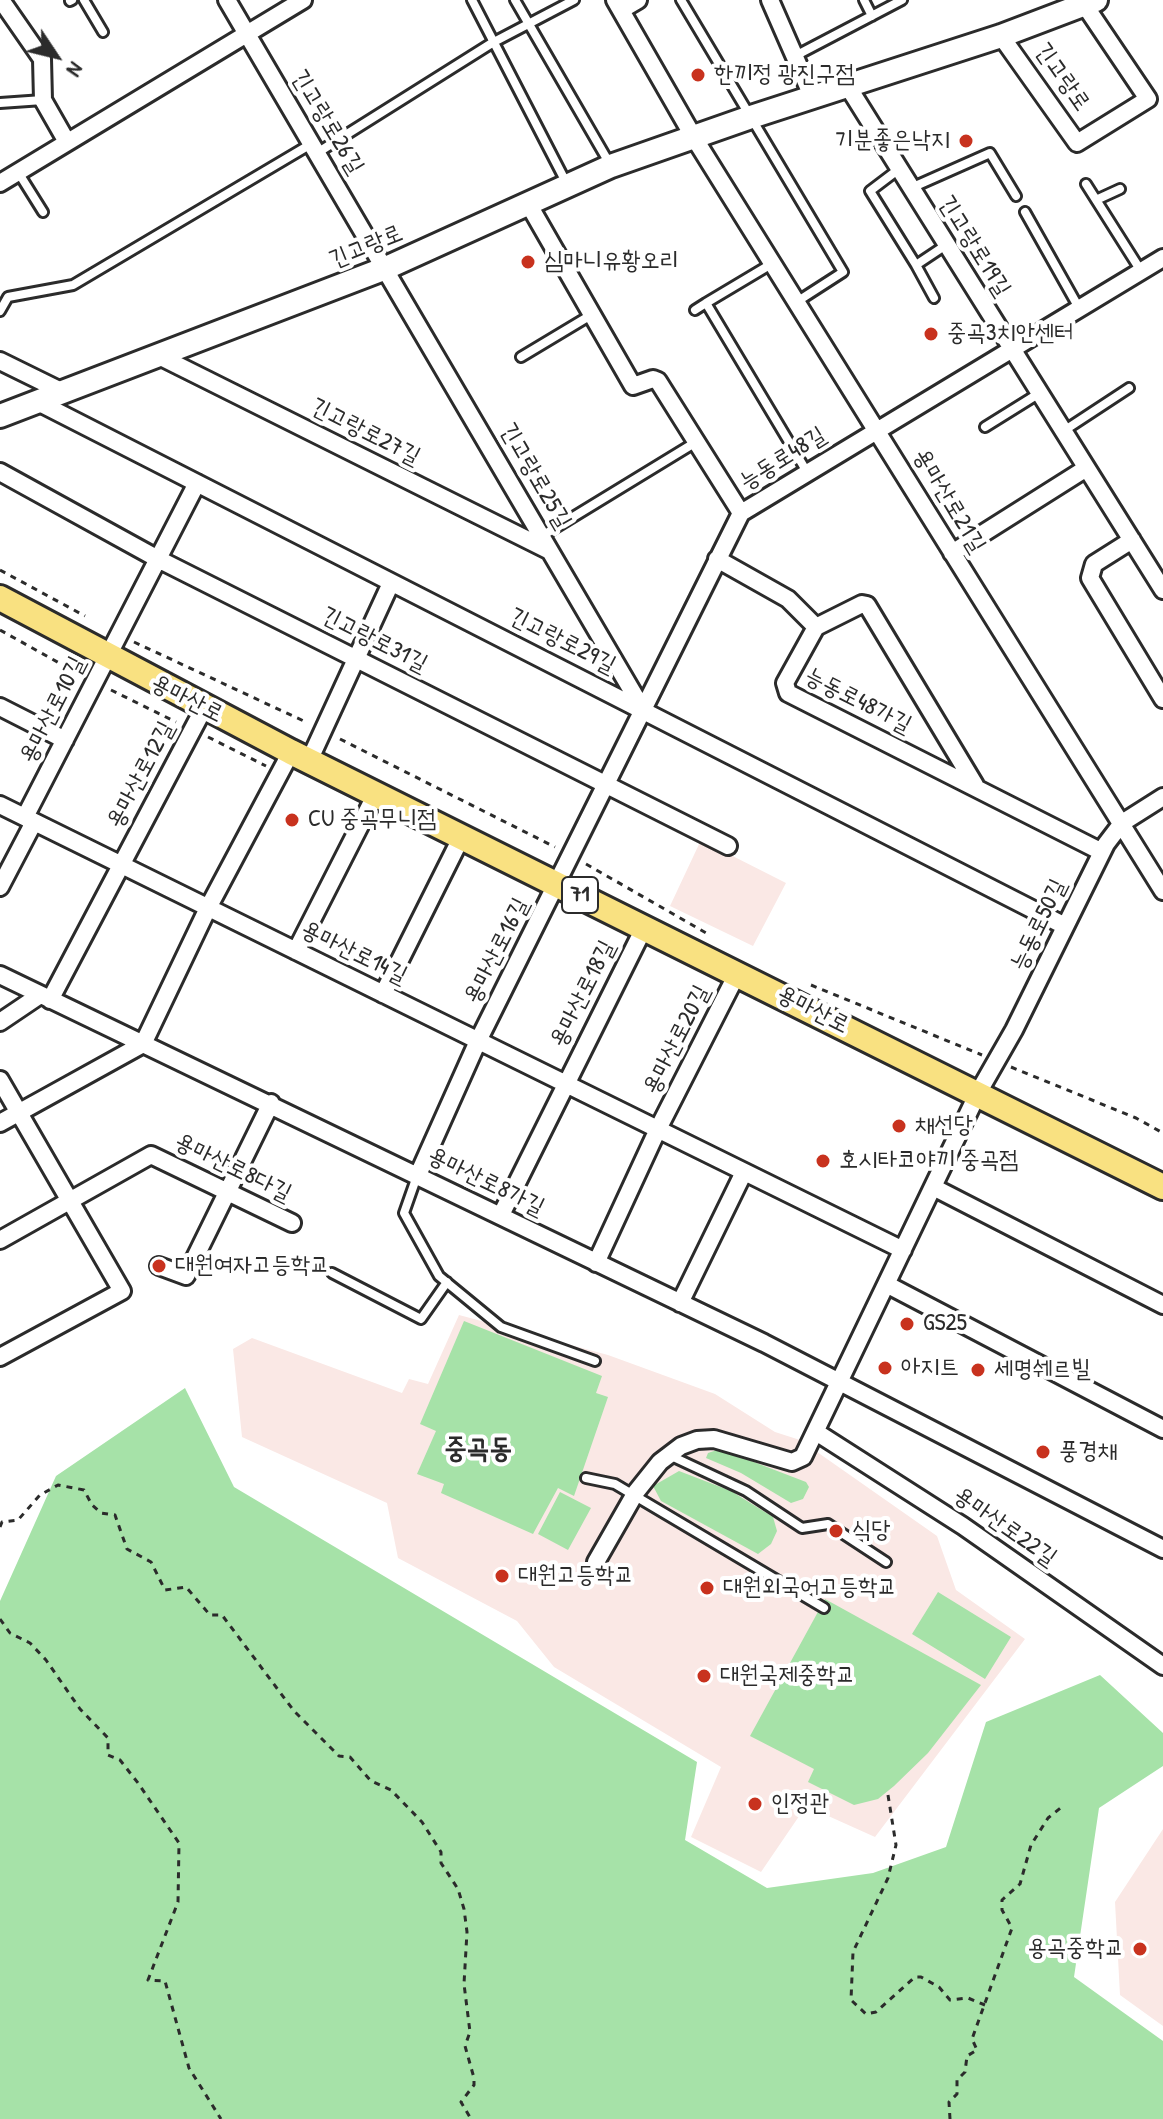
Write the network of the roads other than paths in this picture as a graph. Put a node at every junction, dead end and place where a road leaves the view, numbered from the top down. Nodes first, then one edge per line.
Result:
1 (84, 0) edge
2 (227, 0) edge
3 (303, 0) edge
4 (472, 0) edge
5 (515, 0) edge
6 (574, 0) edge
7 (638, 0) edge
8 (681, 0) edge
9 (770, 0) edge
10 (864, 0) edge
11 (902, 0) edge
12 (1090, 2) edge
13 (618, 5) edge
14 (3, 8) edge
15 (872, 16) junction
16 (528, 25) junction
17 (103, 32) dead end
18 (247, 34) junction
19 (1001, 36) junction
20 (492, 43) junction
21 (797, 55) junction
22 (847, 85) junction
23 (812, 96) junction
24 (43, 100) junction
25 (0, 103) edge
26 (748, 118) junction
27 (693, 136) junction
28 (67, 142) junction
29 (315, 148) junction
30 (611, 166) junction
31 (899, 169) junction
32 (18, 172) junction
33 (0, 183) edge
34 (1086, 184) dead end
35 (568, 186) junction
36 (910, 188) junction
37 (1120, 189) dead end
38 (1016, 196) dead end
39 (1096, 200) junction
40 (529, 205) junction
41 (43, 212) dead end
42 (1025, 212) dead end
43 (946, 245) junction
44 (1163, 258) edge
45 (773, 262) junction
46 (916, 265) junction
47 (386, 268) junction
48 (1141, 271) junction
49 (934, 298) dead end
50 (798, 301) junction
51 (706, 303) junction
52 (1079, 308) junction
53 (695, 310) dead end
54 (0, 311) edge
55 (592, 314) junction
56 (1010, 348) junction
57 (157, 355) junction
58 (521, 357) dead end
59 (0, 361) edge
60 (1129, 388) dead end
61 (61, 391) junction
62 (1038, 394) junction
63 (36, 401) junction
64 (0, 416) edge
65 (985, 427) dead end
66 (877, 428) junction
67 (1062, 432) junction
68 (696, 442) junction
69 (1085, 469) junction
70 (0, 472) edge
71 (807, 472) junction
72 (197, 483) junction
73 (741, 513) junction
74 (542, 536) junction
75 (1132, 540) junction
76 (551, 552) junction
77 (952, 553) junction
78 (158, 559) junction
79 (717, 559) junction
80 (391, 583) junction
81 (1163, 590) edge
82 (0, 598) edge
83 (816, 627) junction
84 (107, 658) junction
85 (357, 658) junction
86 (1163, 699) edge
87 (0, 707) edge
88 (204, 708) junction
89 (643, 709) junction
90 (65, 740) junction
91 (300, 757) junction
92 (608, 784) junction
93 (975, 785) junction
94 (376, 794) junction
95 (1163, 797) edge
96 (0, 805) edge
97 (30, 820) junction
98 (1122, 823) junction
99 (462, 836) junction
100 (728, 846) dead end
101 (1102, 852) junction
102 (120, 864) junction
103 (558, 884) junction
104 (0, 887) edge
105 (1163, 891) edge
106 (208, 908) junction
107 (645, 926) junction
108 (1065, 926) junction
109 (296, 951) junction
110 (738, 972) junction
111 (0, 975) edge
112 (383, 994) junction
113 (45, 997) junction
114 (0, 1022) edge
115 (478, 1041) junction
116 (143, 1044) junction
117 (0, 1080) edge
118 (564, 1083) junction
119 (978, 1093) junction
120 (271, 1103) junction
121 (18, 1113) junction
122 (0, 1123) edge
123 (658, 1129) junction
124 (744, 1172) junction
125 (418, 1175) junction
126 (933, 1187) junction
127 (1163, 1187) edge
128 (228, 1192) junction
129 (69, 1200) junction
130 (501, 1215) junction
131 (292, 1223) dead end
132 (0, 1240) edge
133 (903, 1250) junction
134 (596, 1263) junction
135 (159, 1266) dead end
136 (332, 1273) dead end
137 (447, 1282) junction
138 (888, 1285) junction
139 (680, 1303) junction
140 (1163, 1305) edge
141 (0, 1357) edge
142 (595, 1361) dead end
143 (840, 1381) junction
144 (1163, 1429) edge
145 (816, 1432) junction
146 (668, 1455) junction
147 (586, 1478) dead end
148 (634, 1495) junction
149 (1163, 1549) edge
150 (596, 1562) dead end
151 (886, 1562) dead end
152 (824, 1608) dead end
153 (1163, 1666) edge

1 - 17 lane
2 - 18 street, 긴고랑로26길
3 - 18 street
4 - 20 lane
5 - 16 lane
6 - 16 lane
7 - 13 street
8 - 26 lane
9 - 21 street
10 - 15 lane
11 - 15 lane
12 - 19 main road, 긴고랑로
12 - 19 street, 긴고랑로
13 - 27 street, 용마산로21길
14 - 24 street
15 - 21 lane
16 - 20 lane
16 - 30 lane
18 - 28 street
18 - 29 street, 긴고랑로26길
19 - 22 main road, 긴고랑로
20 - 29 lane
20 - 35 lane
21 - 23 street
22 - 23 main road, 긴고랑로
22 - 31 street, 긴고랑로19길
23 - 26 main road, 긴고랑로
24 - 25 lane
24 - 28 street
26 - 27 main road, 긴고랑로
26 - 50 lane
27 - 30 main road, 긴고랑로
27 - 45 street, 용마산로21길
28 - 32 street
29 - 47 street, 긴고랑로26길
29 - 54 lane
30 - 35 main road, 긴고랑로
31 - 36 street, 긴고랑로19길
31 - 46 lane
32 - 33 street
32 - 41 lane
34 - 39 lane
35 - 40 main road, 긴고랑로
36 - 38 lane
36 - 43 street, 긴고랑로19길
37 - 39 lane
39 - 48 lane
40 - 47 main road, 긴고랑로
40 - 55 street
42 - 52 lane
43 - 46 lane
43 - 56 street, 긴고랑로19길
44 - 48 street, 능동로48길
45 - 50 street, 용마산로21길
45 - 51 lane
46 - 49 lane
47 - 57 main road, 긴고랑로
47 - 74 street, 긴고랑로25길
48 - 52 street, 능동로48길
50 - 66 street, 용마산로21길
51 - 53 lane
51 - 71 lane
52 - 56 street, 능동로48길
55 - 58 lane
55 - 68 street
56 - 62 street, 긴고랑로19길
56 - 66 street, 능동로48길
57 - 61 main road, 긴고랑로
57 - 76 street, 긴고랑로27길
59 - 61 street
60 - 67 lane
61 - 63 main road, 긴고랑로
62 - 65 lane
62 - 67 street, 긴고랑로19길
63 - 64 main road, 긴고랑로
63 - 72 street, 긴고랑로29길
66 - 71 street, 능동로48길
66 - 77 street, 용마산로21길
67 - 69 street, 긴고랑로19길
68 - 73 street
68 - 74 lane
69 - 75 street, 긴고랑로19길
69 - 77 street
70 - 78 street, 긴고랑로31길
71 - 73 street, 능동로48길
72 - 78 street, 용마산로10길
72 - 80 street, 긴고랑로29길
73 - 79 street, 능동로48길
74 - 76 street, 긴고랑로25길
75 - 81 street, 긴고랑로19길
75 - 86 street
76 - 89 street, 긴고랑로25길
77 - 98 street, 용마산로21길
78 - 84 street, 용마산로10길
78 - 85 street, 긴고랑로31길
79 - 83 street, 능동로48가길
79 - 89 street, 능동로48길
80 - 85 street
80 - 89 street, 긴고랑로29길
82 - 84 main road, 용마산로 / 71
83 - 93 street, 능동로48가길
83 - 93 street, 능동로48가길
84 - 88 main road, 용마산로 / 71
84 - 90 street, 용마산로10길
85 - 91 street
85 - 92 street, 긴고랑로31길
87 - 90 street
88 - 91 main road, 용마산로 / 71
88 - 102 street, 용마산로12길
89 - 92 street, 능동로48길
89 - 108 street, 긴고랑로29길
90 - 97 street, 용마산로10길
91 - 94 main road, 용마산로 / 71
91 - 106 street
92 - 100 street, 긴고랑로31길
92 - 103 street, 능동로48길
93 - 101 street, 능동로48가길
94 - 99 main road, 용마산로 / 71
94 - 109 street
95 - 98 street, 능동로50길
96 - 97 street
97 - 102 street
97 - 104 street, 용마산로10길
98 - 101 street, 능동로50길
98 - 105 street, 용마산로21길
99 - 103 main road, 용마산로 / 71
99 - 112 street
101 - 108 street, 능동로50길
102 - 106 street, 용마산로12길
102 - 113 street, 용마산로12길
103 - 107 main road, 용마산로 / 71
103 - 115 street, 용마산로16길
106 - 109 street, 용마산로14길
106 - 116 street
107 - 110 main road, 용마산로 / 71
107 - 118 street, 용마산로18길
108 - 119 street, 능동로50길
109 - 112 street, 용마산로14길
110 - 119 main road, 용마산로 / 71
110 - 123 street, 용마산로20길
111 - 113 street, 용마산로8가길
112 - 115 street, 용마산로14길
113 - 114 street
113 - 116 street, 용마산로8가길
115 - 118 street, 용마산로16길
115 - 125 street, 용마산로16길
116 - 120 street, 용마산로8가길
116 - 121 street
117 - 121 street
118 - 123 street, 용마산로18길
118 - 130 street, 용마산로18길
119 - 126 street
119 - 127 main road, 용마산로 / 71
120 - 125 street, 용마산로8가길
120 - 128 street
121 - 122 street
121 - 129 street
123 - 124 street, 용마산로20길
123 - 134 street, 용마산로20길
124 - 133 street
124 - 139 street
125 - 130 street, 용마산로8가길
125 - 137 lane
126 - 133 street
126 - 140 street
128 - 129 street, 용마산로8다길
128 - 131 street, 용마산로8다길
128 - 135 street
129 - 132 street, 용마산로8다길
129 - 141 street
130 - 134 street, 용마산로8가길
133 - 138 street
134 - 139 street, 용마산로8가길
136 - 137 lane
137 - 142 lane
138 - 143 street
138 - 144 street
139 - 143 street, 용마산로8가길
143 - 145 street
143 - 149 street, 용마산로22길
145 - 146 street
145 - 153 street, 용마산로22길
146 - 148 street
146 - 151 lane
147 - 148 lane
148 - 150 street
148 - 152 lane

